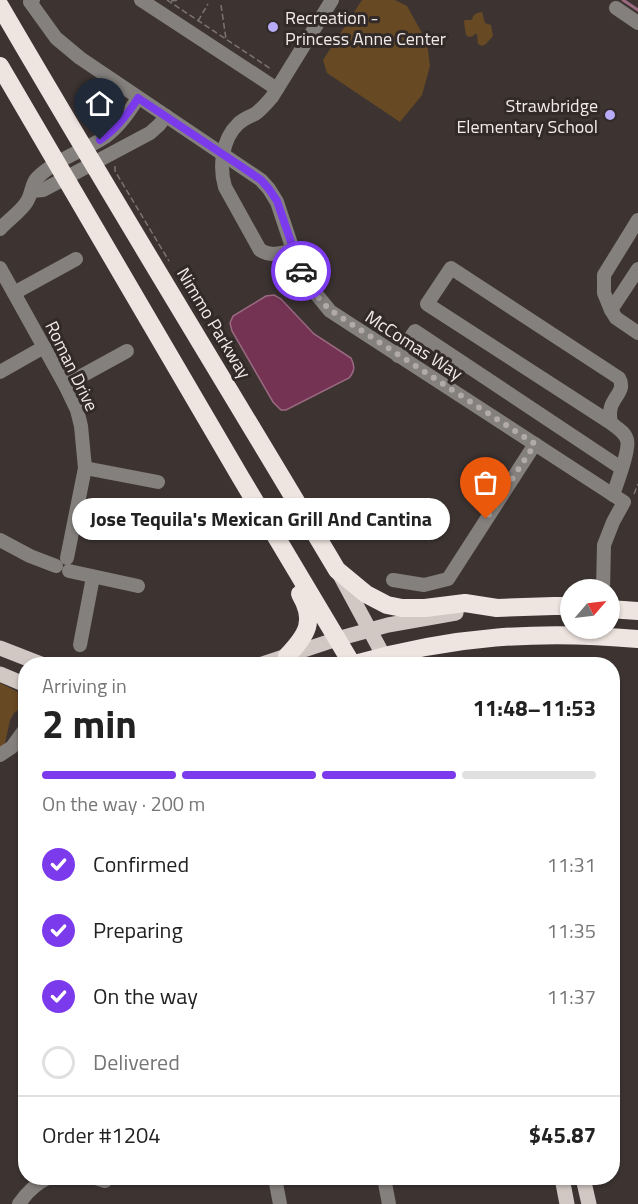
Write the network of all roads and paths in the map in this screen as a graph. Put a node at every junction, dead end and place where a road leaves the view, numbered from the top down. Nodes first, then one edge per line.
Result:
1 (31, 0) edge
2 (141, 0) edge
3 (179, 0) edge
4 (332, 0) edge
5 (168, 1) edge
6 (208, 4) dead end
7 (221, 5) dead end
8 (0, 6) edge
9 (616, 8) dead end
10 (198, 21) junction
11 (638, 22) edge
12 (226, 40) junction
13 (0, 66) edge
14 (272, 69) dead end
15 (277, 89) junction
16 (138, 98) junction
17 (166, 116) junction
18 (224, 154) junction
19 (88, 156) junction
20 (61, 171) junction
21 (638, 220) edge
22 (1, 225) edge
23 (293, 250) junction
24 (76, 259) dead end
25 (0, 268) edge
26 (638, 269) edge
27 (14, 293) junction
28 (611, 310) junction
29 (636, 328) edge
30 (44, 347) junction
31 (127, 351) dead end
32 (398, 356) junction
33 (0, 372) edge
34 (65, 385) junction
35 (611, 423) junction
36 (535, 444) junction
37 (85, 468) junction
38 (621, 468) junction
39 (241, 478) junction
40 (158, 482) dead end
41 (638, 484) edge
42 (634, 494) dead end
43 (613, 495) junction
44 (1, 544) edge
45 (64, 565) junction
46 (337, 570) junction
47 (93, 577) junction
48 (603, 579) edge
49 (393, 580) dead end
50 (138, 586) dead end
51 (560, 606) edge
52 (497, 608) junction
53 (620, 610) edge
54 (638, 611) edge
55 (370, 630) junction
56 (337, 639) junction
57 (638, 639) edge
58 (80, 645) dead end
59 (0, 648) edge
60 (287, 656) junction
61 (23, 657) edge
62 (284, 657) edge
63 (349, 657) edge
64 (384, 657) edge
65 (392, 657) edge
66 (0, 674) edge
67 (18, 682) edge
68 (18, 739) edge
69 (0, 755) edge
70 (36, 1185) edge
71 (276, 1185) edge
72 (385, 1185) edge
73 (563, 1185) edge
74 (585, 1185) edge
75 (19, 1204) edge
76 (280, 1204) edge
77 (389, 1204) edge
78 (567, 1204) edge
79 (589, 1204) edge

1 - 16 street, McComas Way
2 - 15 street
3 - 5 path
4 - 15 street
5 - 10 path
6 - 10 path
7 - 12 path
8 - 19 highway, Nimmo Parkway
9 - 11 street
10 - 12 path
12 - 14 path
13 - 20 highway
15 - 18 street
16 - 17 street, McComas Way
16 - 19 street
17 - 18 street, McComas Way
17 - 19 street
18 - 23 street, McComas Way
18 - 23 street
19 - 20 street
19 - 46 highway, Nimmo Parkway
20 - 22 street
20 - 39 highway
21 - 28 street
23 - 32 street, McComas Way
24 - 27 street
25 - 27 street, Roman Drive
26 - 28 street
27 - 30 street, Roman Drive
28 - 29 street
30 - 33 street
30 - 34 street, Roman Drive
31 - 34 street
32 - 36 street, McComas Way
32 - 38 street
34 - 37 street, Roman Drive
35 - 35 street
35 - 38 street
36 - 43 street, McComas Way
36 - 49 street
37 - 40 street
37 - 45 street, Roman Drive
38 - 43 street
39 - 56 highway
39 - 60 highway
41 - 42 path
43 - 48 street
44 - 45 street
45 - 47 street
46 - 52 highway
46 - 55 main road, Nimmo Parkway
47 - 50 street
47 - 58 street
51 - 52 highway
52 - 55 main road
53 - 54 highway
55 - 56 main road
55 - 64 main road, Nimmo Parkway
56 - 60 main road
56 - 63 highway
57 - 65 highway
59 - 61 main road
60 - 62 main road
66 - 67 main road
68 - 69 street
70 - 75 street
71 - 76 street
72 - 77 street
73 - 78 main road
74 - 79 main road

